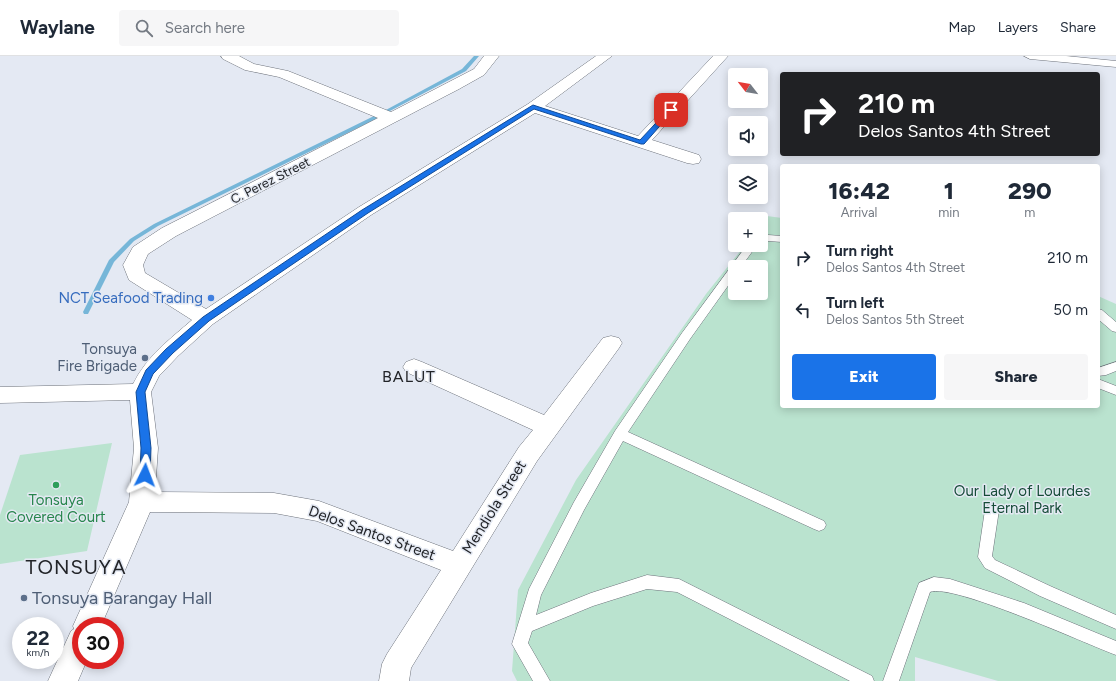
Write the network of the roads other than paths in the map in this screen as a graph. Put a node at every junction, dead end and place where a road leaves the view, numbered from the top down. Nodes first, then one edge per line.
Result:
1 (228, 56) edge
2 (492, 56) edge
3 (605, 56) edge
4 (721, 56) edge
5 (1030, 56) edge
6 (1116, 64) edge
7 (533, 107) junction
8 (391, 118) junction
9 (641, 142) junction
10 (693, 159) dead end
11 (768, 238) edge
12 (780, 239) edge
13 (747, 252) edge
14 (740, 260) edge
15 (728, 277) edge
16 (1100, 315) edge
17 (206, 319) junction
18 (1116, 328) edge
19 (611, 343) dead end
20 (1116, 366) edge
21 (414, 367) dead end
22 (1100, 372) edge
23 (1100, 384) edge
24 (1116, 391) edge
25 (140, 392) junction
26 (0, 395) edge
27 (548, 427) junction
28 (620, 434) junction
29 (142, 502) junction
30 (992, 510) dead end
31 (819, 525) dead end
32 (458, 565) junction
33 (91, 617) edge
34 (1116, 622) edge
35 (525, 626) junction
36 (1116, 648) edge
37 (72, 660) edge
38 (63, 681) edge
39 (394, 681) edge
40 (542, 681) edge
41 (866, 681) edge
42 (891, 681) edge

1 - 8 street
2 - 8 street, C. Perez Street
3 - 7 street
4 - 9 street
5 - 6 street
7 - 9 street
7 - 17 street
8 - 17 street, C. Perez Street
9 - 10 street
11 - 12 lane
13 - 14 lane
15 - 28 lane
16 - 18 lane
17 - 25 street
19 - 27 street, Mendiola Street
20 - 22 lane
21 - 27 street
23 - 24 lane
25 - 26 street
25 - 29 street
27 - 32 street, Mendiola Street
28 - 31 lane
28 - 35 lane
29 - 32 street, Delos Santos Street
29 - 33 street
30 - 34 lane
32 - 39 street, Mendiola Street
35 - 40 lane
35 - 41 lane
36 - 42 lane
37 - 38 street

